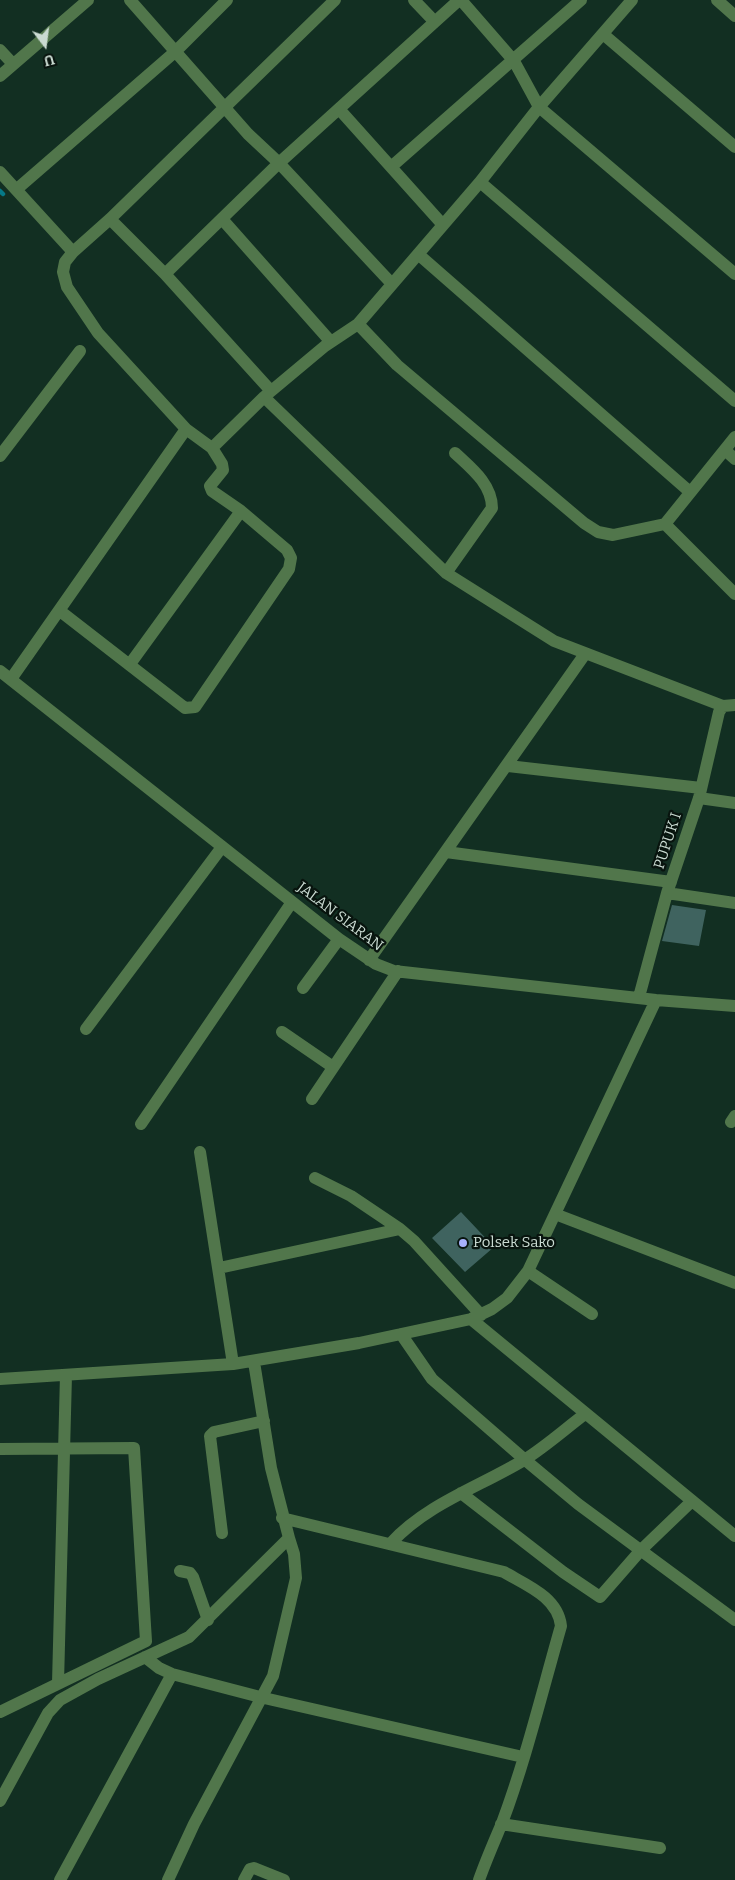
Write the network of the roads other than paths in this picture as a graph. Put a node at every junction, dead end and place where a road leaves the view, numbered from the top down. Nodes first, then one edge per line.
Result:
1 (88, 0) edge
2 (130, 0) edge
3 (227, 0) edge
4 (336, 0) edge
5 (414, 0) edge
6 (460, 0) edge
7 (582, 0) edge
8 (632, 0) edge
9 (723, 2) edge
10 (735, 16) edge
11 (434, 22) junction
12 (603, 34) junction
13 (0, 50) edge
14 (176, 51) junction
15 (514, 61) junction
16 (13, 64) junction
17 (0, 76) edge
18 (539, 107) junction
19 (224, 108) junction
20 (338, 109) junction
21 (735, 147) edge
22 (279, 163) junction
23 (391, 167) junction
24 (0, 172) edge
25 (480, 182) junction
26 (17, 189) junction
27 (110, 219) junction
28 (222, 219) junction
29 (443, 225) junction
30 (73, 252) junction
31 (418, 254) junction
32 (165, 274) junction
33 (735, 274) edge
34 (392, 284) junction
35 (358, 324) junction
36 (331, 342) junction
37 (80, 351) dead end
38 (267, 394) junction
39 (735, 401) edge
40 (186, 429) junction
41 (735, 437) edge
42 (212, 448) junction
43 (725, 450) junction
44 (454, 453) dead end
45 (0, 456) edge
46 (735, 459) edge
47 (690, 492) junction
48 (241, 510) junction
49 (665, 524) junction
50 (446, 573) junction
51 (735, 594) edge
52 (60, 611) junction
53 (585, 654) junction
54 (130, 664) junction
55 (0, 671) edge
56 (10, 679) junction
57 (729, 706) edge
58 (508, 766) junction
59 (700, 793) junction
60 (735, 804) edge
61 (222, 847) junction
62 (446, 852) junction
63 (669, 888) junction
64 (292, 902) junction
65 (735, 903) edge
66 (339, 939) junction
67 (369, 960) junction
68 (398, 971) junction
69 (303, 988) dead end
70 (639, 997) junction
71 (656, 1000) junction
72 (735, 1006) edge
73 (86, 1029) dead end
74 (282, 1032) dead end
75 (333, 1067) junction
76 (312, 1099) dead end
77 (141, 1124) dead end
78 (200, 1152) dead end
79 (315, 1178) dead end
80 (555, 1214) junction
81 (400, 1230) junction
82 (219, 1268) junction
83 (528, 1271) junction
84 (735, 1283) edge
85 (592, 1314) dead end
86 (476, 1317) junction
87 (400, 1334) junction
88 (254, 1362) junction
89 (233, 1364) junction
90 (66, 1375) junction
91 (0, 1379) edge
92 (585, 1414) junction
93 (264, 1421) junction
94 (0, 1449) edge
95 (64, 1450) junction
96 (524, 1459) junction
97 (461, 1493) junction
98 (691, 1502) junction
99 (282, 1518) junction
100 (222, 1534) dead end
101 (735, 1536) edge
102 (289, 1538) junction
103 (391, 1543) junction
104 (641, 1550) junction
105 (180, 1571) dead end
106 (208, 1620) junction
107 (735, 1620) edge
108 (145, 1656) junction
109 (172, 1674) junction
110 (58, 1684) junction
111 (264, 1698) junction
112 (0, 1712) edge
113 (523, 1757) junction
114 (0, 1801) edge
115 (501, 1824) junction
116 (660, 1848) dead end
117 (60, 1880) edge
118 (168, 1880) edge
119 (244, 1880) edge
120 (284, 1880) edge
121 (479, 1880) edge

1 - 16 street
2 - 14 street
3 - 14 street
4 - 19 street
5 - 11 street
6 - 11 street
6 - 15 street
7 - 15 street
8 - 12 street
9 - 10 street
11 - 20 street
12 - 18 street
12 - 21 street
13 - 16 street
14 - 19 street
14 - 26 street
15 - 18 street
15 - 23 street
16 - 17 street
18 - 25 street
18 - 33 street
19 - 22 street
19 - 27 street
20 - 22 street
20 - 23 street
22 - 28 street
22 - 34 street
23 - 29 street
24 - 26 street
25 - 29 street
25 - 39 street
26 - 30 street
27 - 30 street
27 - 32 street
28 - 32 street
28 - 36 street
29 - 31 street
30 - 40 street
31 - 34 street
31 - 47 street
32 - 38 street
34 - 35 street
35 - 36 street
35 - 49 street
36 - 38 street
37 - 45 street
38 - 42 street
38 - 50 street
40 - 42 street
40 - 52 street
41 - 43 street
42 - 48 street
43 - 46 street
43 - 47 street
44 - 50 street
47 - 49 street
48 - 54 street
48 - 54 street
49 - 51 street
50 - 53 street
52 - 54 street
52 - 56 street
53 - 57 street
53 - 58 street
55 - 56 street, JALAN SIARAN
56 - 61 street, JALAN SIARAN
57 - 59 street, PUPUK I
58 - 59 street
58 - 62 street
59 - 60 street
59 - 63 street, PUPUK I
61 - 64 street, JALAN SIARAN
61 - 73 street
62 - 63 street
62 - 67 street
63 - 65 street
63 - 70 street, PUPUK I
64 - 66 street, JALAN SIARAN
64 - 77 street
66 - 67 street, JALAN SIARAN
66 - 69 street
67 - 68 street, JALAN SIARAN
68 - 70 street, JALAN SIARAN
68 - 75 street
70 - 71 street, JALAN SIARAN
71 - 72 street, JALAN SIARAN
71 - 80 street
74 - 75 street
75 - 76 street
78 - 82 street
79 - 81 street
80 - 83 street
80 - 84 street
81 - 82 street
81 - 86 street
82 - 89 street
83 - 85 street
83 - 86 street
86 - 87 street
86 - 92 street
87 - 88 street
87 - 96 street
88 - 89 street
88 - 93 street
89 - 90 street
90 - 91 street
90 - 95 street
92 - 96 street
92 - 98 street
93 - 99 street
93 - 100 street
94 - 95 street
95 - 110 street
95 - 110 street
96 - 97 street
96 - 104 street
97 - 103 street
97 - 104 street
98 - 101 street
98 - 104 street
99 - 102 street
99 - 103 street
102 - 106 street
102 - 111 street
103 - 113 street
104 - 107 street
105 - 106 street
106 - 108 street
108 - 109 street
108 - 114 street
109 - 111 street
109 - 117 street
110 - 112 street
111 - 113 street
111 - 118 street
113 - 115 street
115 - 116 street
115 - 121 street
119 - 120 street

